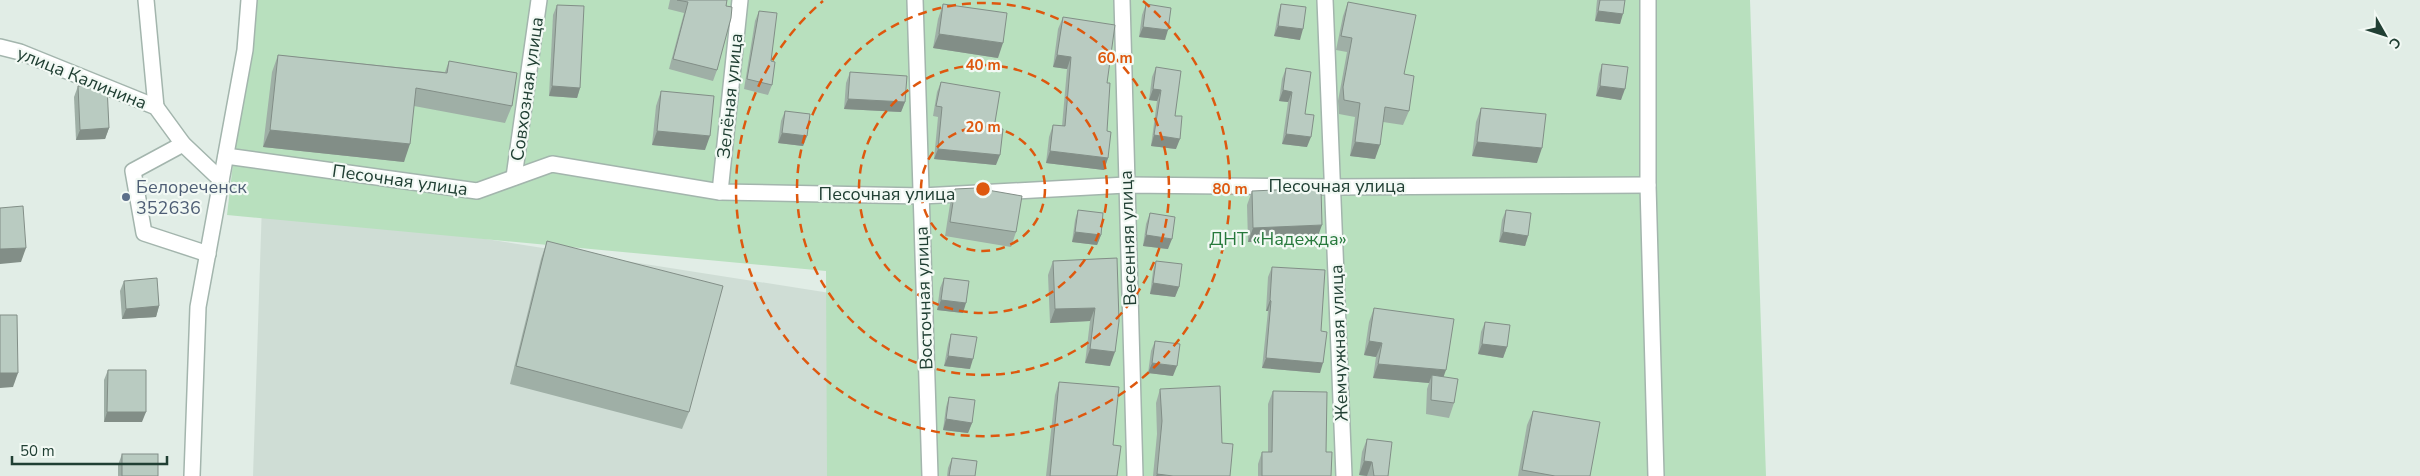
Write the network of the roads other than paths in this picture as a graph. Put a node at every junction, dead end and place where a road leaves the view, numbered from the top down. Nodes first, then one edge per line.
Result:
1 (146, 0) edge
2 (249, 0) edge
3 (539, 0) edge
4 (740, 0) edge
5 (915, 0) edge
6 (1122, 0) edge
7 (1325, 0) edge
8 (1648, 0) edge
9 (0, 47) edge
10 (156, 107) junction
11 (184, 144) junction
12 (226, 156) junction
13 (514, 178) junction
14 (221, 180) junction
15 (1126, 185) junction
16 (1648, 185) junction
17 (1334, 187) junction
18 (720, 192) junction
19 (922, 196) junction
20 (208, 254) junction
21 (192, 476) edge
22 (930, 476) edge
23 (1135, 476) edge
24 (1344, 476) edge
25 (1656, 476) edge

1 - 10 street
2 - 12 street
3 - 13 street, Совхозная улица
4 - 18 street, Зелёная улица
5 - 19 street, Восточная улица
6 - 15 street, Весенняя улица
7 - 17 street, Жемчужная улица
8 - 16 street
9 - 10 street, улица Калинина
10 - 11 street, улица Калинина
11 - 14 street, улица Калинина
11 - 20 street
12 - 13 street, Песочная улица
12 - 14 street
13 - 18 street, Песочная улица
14 - 20 street
15 - 17 street, Песочная улица
15 - 19 street, Песочная улица
15 - 23 street, Весенняя улица
16 - 17 street, Песочная улица
16 - 25 street
17 - 24 street, Жемчужная улица
18 - 19 street, Песочная улица
19 - 22 street, Восточная улица
20 - 21 street

